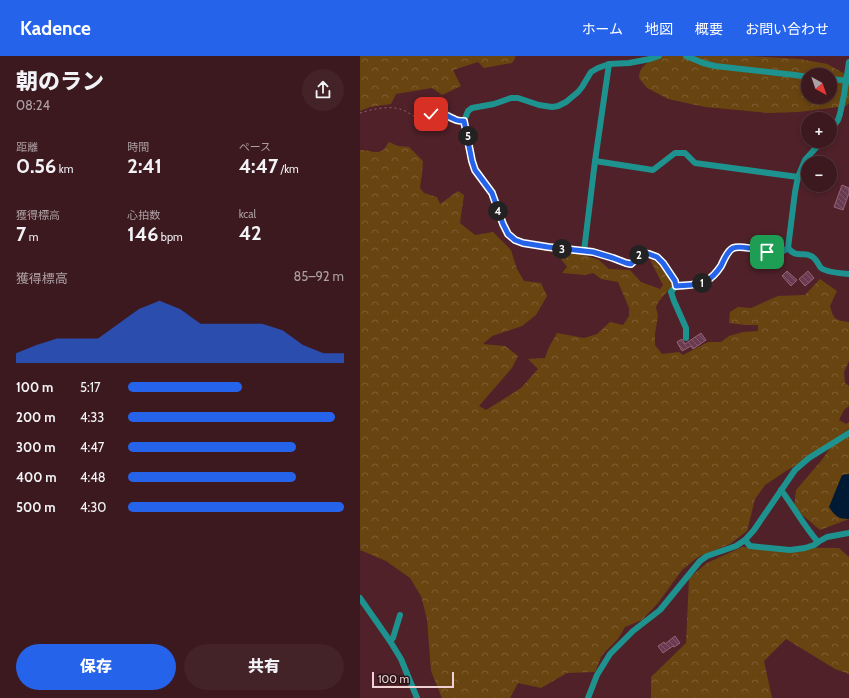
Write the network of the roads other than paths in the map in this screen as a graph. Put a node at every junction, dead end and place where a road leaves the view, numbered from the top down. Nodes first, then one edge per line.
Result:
1 (659, 56) edge
2 (686, 56) edge
3 (849, 62) edge
4 (609, 64) junction
5 (801, 76) edge
6 (837, 80) edge
7 (848, 81) edge
8 (837, 121) edge
9 (816, 148) edge
10 (596, 161) junction
11 (798, 177) junction
12 (788, 248) junction
13 (584, 250) junction
14 (849, 274) edge
15 (676, 286) junction
16 (686, 338) dead end
17 (849, 433) edge
18 (781, 490) junction
19 (849, 533) edge
20 (745, 540) junction
21 (818, 542) junction
22 (360, 598) edge
23 (400, 615) dead end
24 (390, 641) junction
25 (417, 698) edge
26 (588, 698) edge

1 - 4 street
2 - 5 street
3 - 7 street
4 - 10 street
4 - 13 street
6 - 7 street
7 - 8 street
9 - 11 street
10 - 11 street
10 - 13 street
11 - 12 street
12 - 14 street
12 - 15 street
13 - 15 street
15 - 16 street
17 - 18 street
18 - 20 street
18 - 21 street
19 - 21 street
20 - 21 street
20 - 26 street
22 - 24 street
23 - 24 street
24 - 25 street

